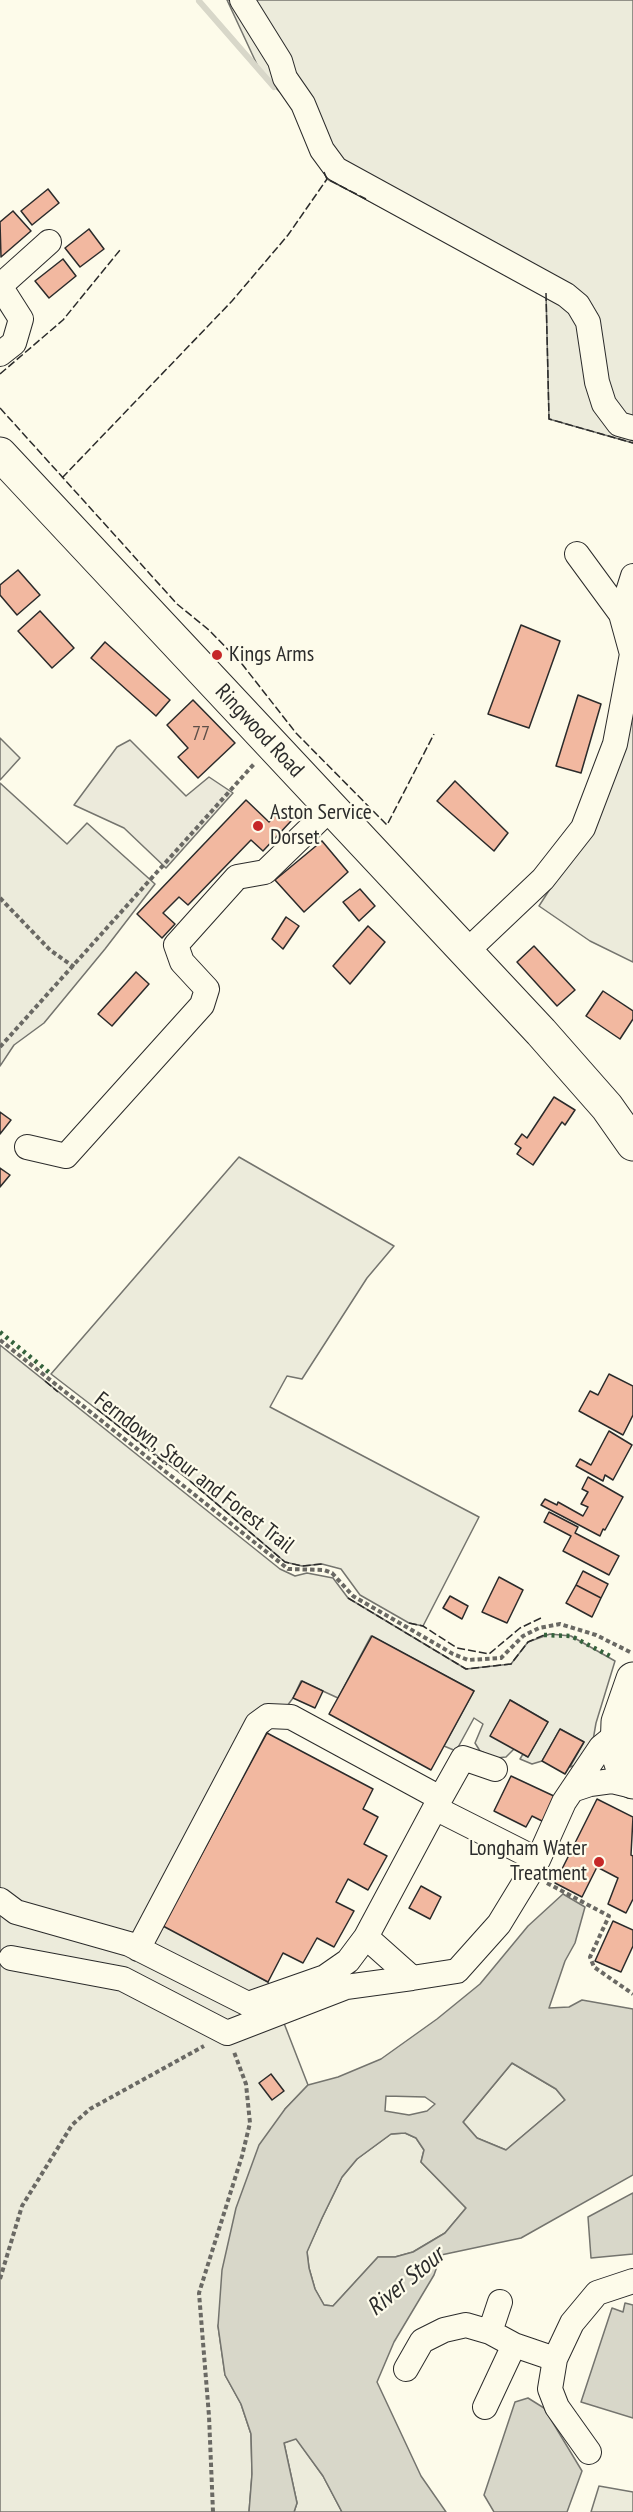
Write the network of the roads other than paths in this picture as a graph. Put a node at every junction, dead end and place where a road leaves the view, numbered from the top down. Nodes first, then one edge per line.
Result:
1 (242, 0) edge
2 (49, 242) dead end
3 (0, 286) edge
4 (0, 354) edge
5 (633, 428) edge
6 (0, 454) edge
7 (578, 555) dead end
8 (633, 576) edge
9 (621, 614) junction
10 (331, 808) junction
11 (466, 952) junction
12 (633, 1144) edge
13 (27, 1147) dead end
14 (633, 1678) edge
15 (617, 1734) junction
16 (495, 1769) dead end
17 (633, 1784) edge
18 (572, 1790) junction
19 (437, 1803) junction
20 (534, 1867) junction
21 (0, 1900) edge
22 (366, 1937) junction
23 (138, 1949) junction
24 (11, 1958) dead end
25 (412, 1978) junction
26 (633, 2282) edge
27 (500, 2302) dead end
28 (490, 2332) junction
29 (514, 2345) junction
30 (555, 2359) junction
31 (406, 2369) dead end
32 (485, 2407) dead end
33 (589, 2452) dead end

1 - 5 street
2 - 3 street
3 - 4 street
6 - 10 highway, Ringwood Road
7 - 9 street
8 - 9 street
9 - 11 street
10 - 11 highway, Ringwood Road
10 - 13 street
11 - 12 highway, Ringwood Road
14 - 15 highway
15 - 17 highway
15 - 18 street
16 - 19 street
17 - 18 street
18 - 20 street
19 - 20 street
19 - 22 street
19 - 23 street
20 - 25 street
21 - 23 street
22 - 23 street
22 - 25 street
24 - 25 street
26 - 30 street
27 - 28 street
28 - 29 street
28 - 31 street
29 - 30 street
29 - 32 street
30 - 33 street

